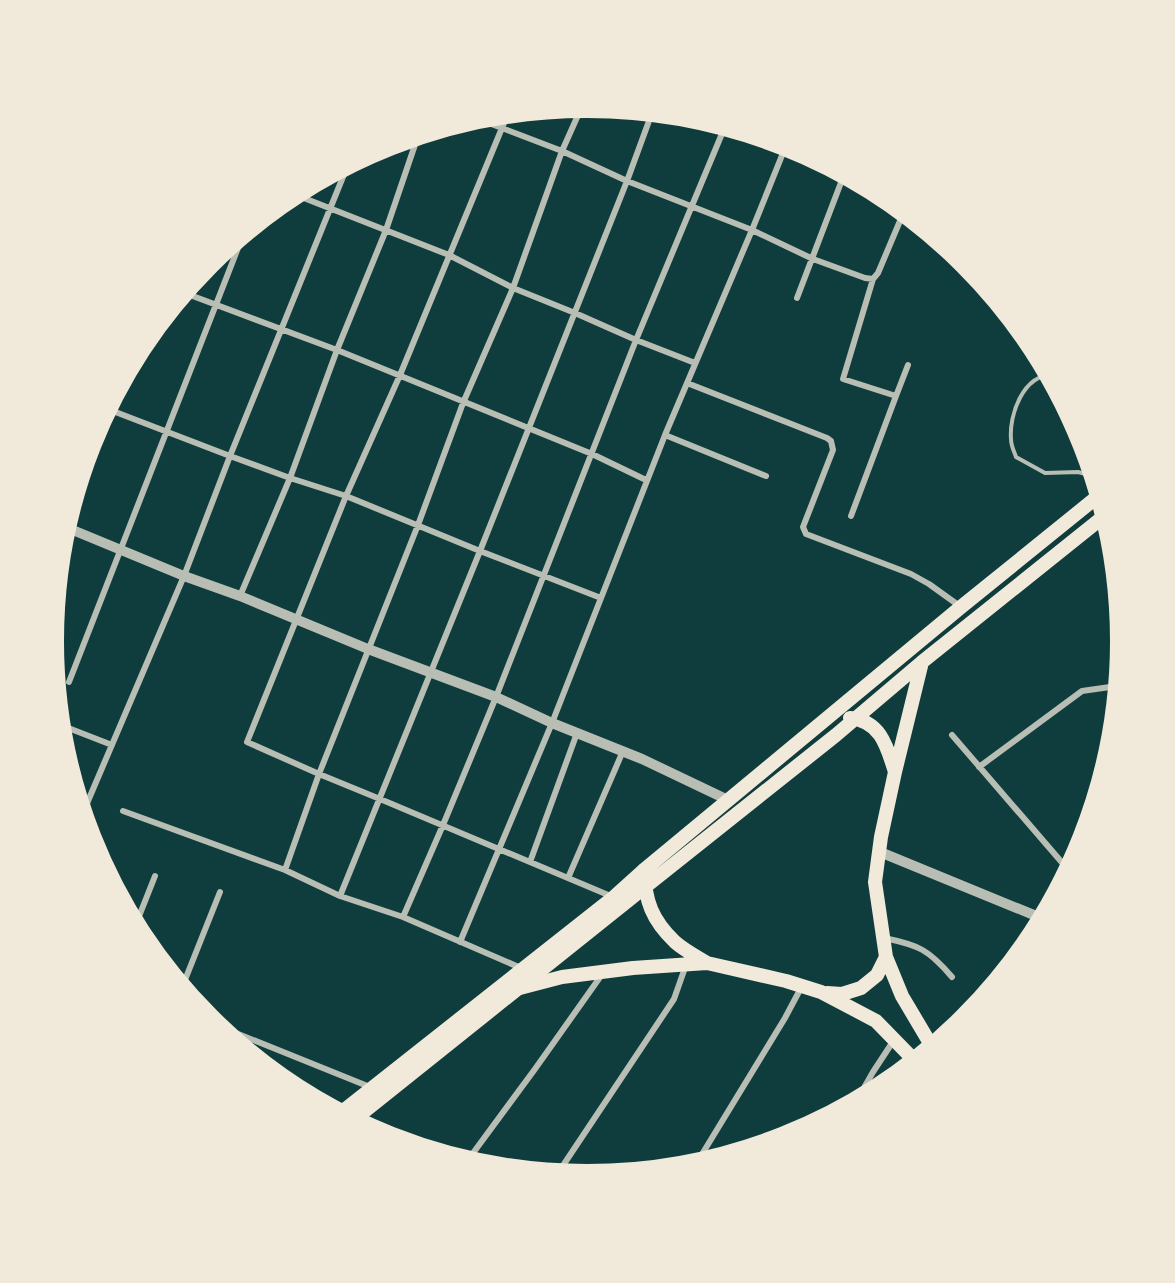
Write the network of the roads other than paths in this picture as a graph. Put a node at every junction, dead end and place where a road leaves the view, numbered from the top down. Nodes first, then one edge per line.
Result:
1 (578, 114) edge
2 (650, 118) edge
3 (505, 121) edge
4 (490, 123) edge
5 (502, 128) junction
6 (723, 132) edge
7 (416, 143) edge
8 (562, 151) junction
9 (783, 152) edge
10 (344, 173) edge
11 (842, 180) edge
12 (627, 181) junction
13 (303, 198) edge
14 (692, 207) junction
15 (330, 209) junction
16 (901, 218) edge
17 (386, 230) junction
18 (752, 230) junction
19 (239, 246) edge
20 (449, 255) junction
21 (813, 259) junction
22 (873, 279) junction
23 (513, 288) junction
24 (190, 295) edge
25 (797, 298) dead end
26 (216, 304) junction
27 (575, 313) junction
28 (281, 329) junction
29 (636, 340) junction
30 (337, 350) junction
31 (695, 363) junction
32 (908, 365) dead end
33 (400, 375) junction
34 (1043, 376) edge
35 (687, 383) junction
36 (896, 396) junction
37 (464, 403) junction
38 (113, 411) edge
39 (528, 428) junction
40 (167, 432) junction
41 (665, 435) junction
42 (592, 454) junction
43 (230, 456) junction
44 (1088, 475) edge
45 (766, 476) dead end
46 (290, 478) junction
47 (646, 480) junction
48 (346, 496) junction
49 (1095, 499) edge
50 (851, 516) dead end
51 (1100, 519) edge
52 (418, 525) junction
53 (72, 530) edge
54 (122, 550) junction
55 (480, 551) junction
56 (543, 575) junction
57 (184, 576) junction
58 (240, 596) junction
59 (601, 598) junction
60 (961, 607) junction
61 (298, 619) junction
62 (368, 649) junction
63 (922, 663) junction
64 (430, 673) junction
65 (69, 682) dead end
66 (1113, 684) edge
67 (496, 697) junction
68 (829, 716) junction
69 (856, 719) junction
70 (552, 723) junction
71 (68, 728) edge
72 (578, 732) junction
73 (952, 735) dead end
74 (112, 745) junction
75 (623, 751) junction
76 (979, 767) junction
77 (895, 772) junction
78 (319, 774) junction
79 (380, 799) junction
80 (85, 800) edge
81 (728, 800) junction
82 (88, 801) junction
83 (86, 806) edge
84 (123, 811) dead end
85 (443, 825) junction
86 (499, 849) junction
87 (880, 852) junction
88 (530, 862) junction
89 (1065, 866) edge
90 (285, 870) junction
91 (644, 870) junction
92 (155, 876) dead end
93 (568, 878) junction
94 (645, 887) junction
95 (220, 892) dead end
96 (340, 896) junction
97 (614, 897) junction
98 (1037, 916) edge
99 (403, 917) junction
100 (139, 918) edge
101 (883, 938) junction
102 (460, 942) junction
103 (886, 957) junction
104 (707, 963) junction
105 (687, 965) junction
106 (524, 969) junction
107 (603, 972) junction
108 (952, 977) dead end
109 (184, 981) edge
110 (802, 986) junction
111 (516, 989) junction
112 (822, 992) junction
113 (234, 1032) edge
114 (895, 1040) junction
115 (930, 1043) edge
116 (911, 1058) edge
117 (372, 1088) junction
118 (862, 1091) edge
119 (345, 1110) edge
120 (358, 1117) edge
121 (471, 1156) edge
122 (701, 1157) edge
123 (561, 1168) edge

1 - 8 street
2 - 12 street
3 - 5 street
4 - 5 street
5 - 8 street
5 - 20 street
6 - 14 street
7 - 17 street
8 - 12 street
8 - 23 street
9 - 18 street
10 - 15 street
11 - 21 street
12 - 14 street
12 - 27 street
13 - 15 street
14 - 18 street
14 - 29 street
15 - 17 street
15 - 28 street
16 - 22 street
17 - 20 street
17 - 30 street
18 - 21 street
18 - 31 street
19 - 26 street
20 - 23 street
20 - 33 street
21 - 22 street
21 - 25 street
22 - 36 street
23 - 27 street
23 - 37 street
24 - 26 street
26 - 28 street
26 - 40 street
27 - 29 street
27 - 39 street
28 - 30 street
28 - 43 street
29 - 31 street
29 - 42 street
30 - 33 street
30 - 46 street
31 - 35 street
32 - 36 street
33 - 37 street
33 - 48 street
34 - 44 lane
35 - 41 street
35 - 60 street
36 - 50 street
37 - 39 street
37 - 52 street
38 - 40 street
39 - 42 street
39 - 55 street
40 - 43 street
40 - 54 street
41 - 45 street
41 - 47 street
42 - 47 street
42 - 56 street
43 - 46 street
43 - 57 street
46 - 48 street
46 - 58 street
47 - 59 street
48 - 52 street
48 - 61 street
49 - 60 main road
51 - 63 main road
52 - 55 street
52 - 62 street
53 - 54 street
54 - 57 street
54 - 65 street
55 - 56 street
55 - 64 street
56 - 59 street
56 - 67 street
57 - 58 street
57 - 74 street
58 - 61 street
59 - 70 street
60 - 68 main road
61 - 62 street
61 - 78 street
62 - 64 street
62 - 78 street
63 - 69 main road
63 - 77 main road
64 - 67 street
64 - 79 street
66 - 76 street
67 - 70 street
67 - 85 street
68 - 69 main road
68 - 81 main road
69 - 77 main road
69 - 94 main road
70 - 72 street
70 - 86 street
71 - 74 street
72 - 75 street
72 - 88 street
73 - 76 street
74 - 82 street
75 - 81 street
75 - 93 street
76 - 89 street
77 - 87 main road
78 - 79 street
78 - 90 street
79 - 85 street
79 - 96 street
80 - 82 street
81 - 91 main road
82 - 83 street
84 - 90 street
85 - 86 street
85 - 99 street
86 - 88 street
86 - 102 street
87 - 98 street
87 - 101 main road
88 - 93 street
90 - 96 street
91 - 94 main road
91 - 97 main road
92 - 100 street
93 - 97 street
94 - 104 main road
94 - 111 main road
95 - 109 street
96 - 99 street
97 - 106 main road
99 - 102 street
101 - 103 main road
101 - 108 street
102 - 106 street
103 - 112 main road
103 - 115 main road
104 - 105 main road
104 - 110 main road
105 - 107 main road
105 - 123 street
106 - 117 main road
107 - 111 main road
107 - 121 street
110 - 112 main road
110 - 122 street
111 - 120 main road
112 - 114 main road
113 - 117 street
114 - 116 main road
114 - 118 street
117 - 119 main road

